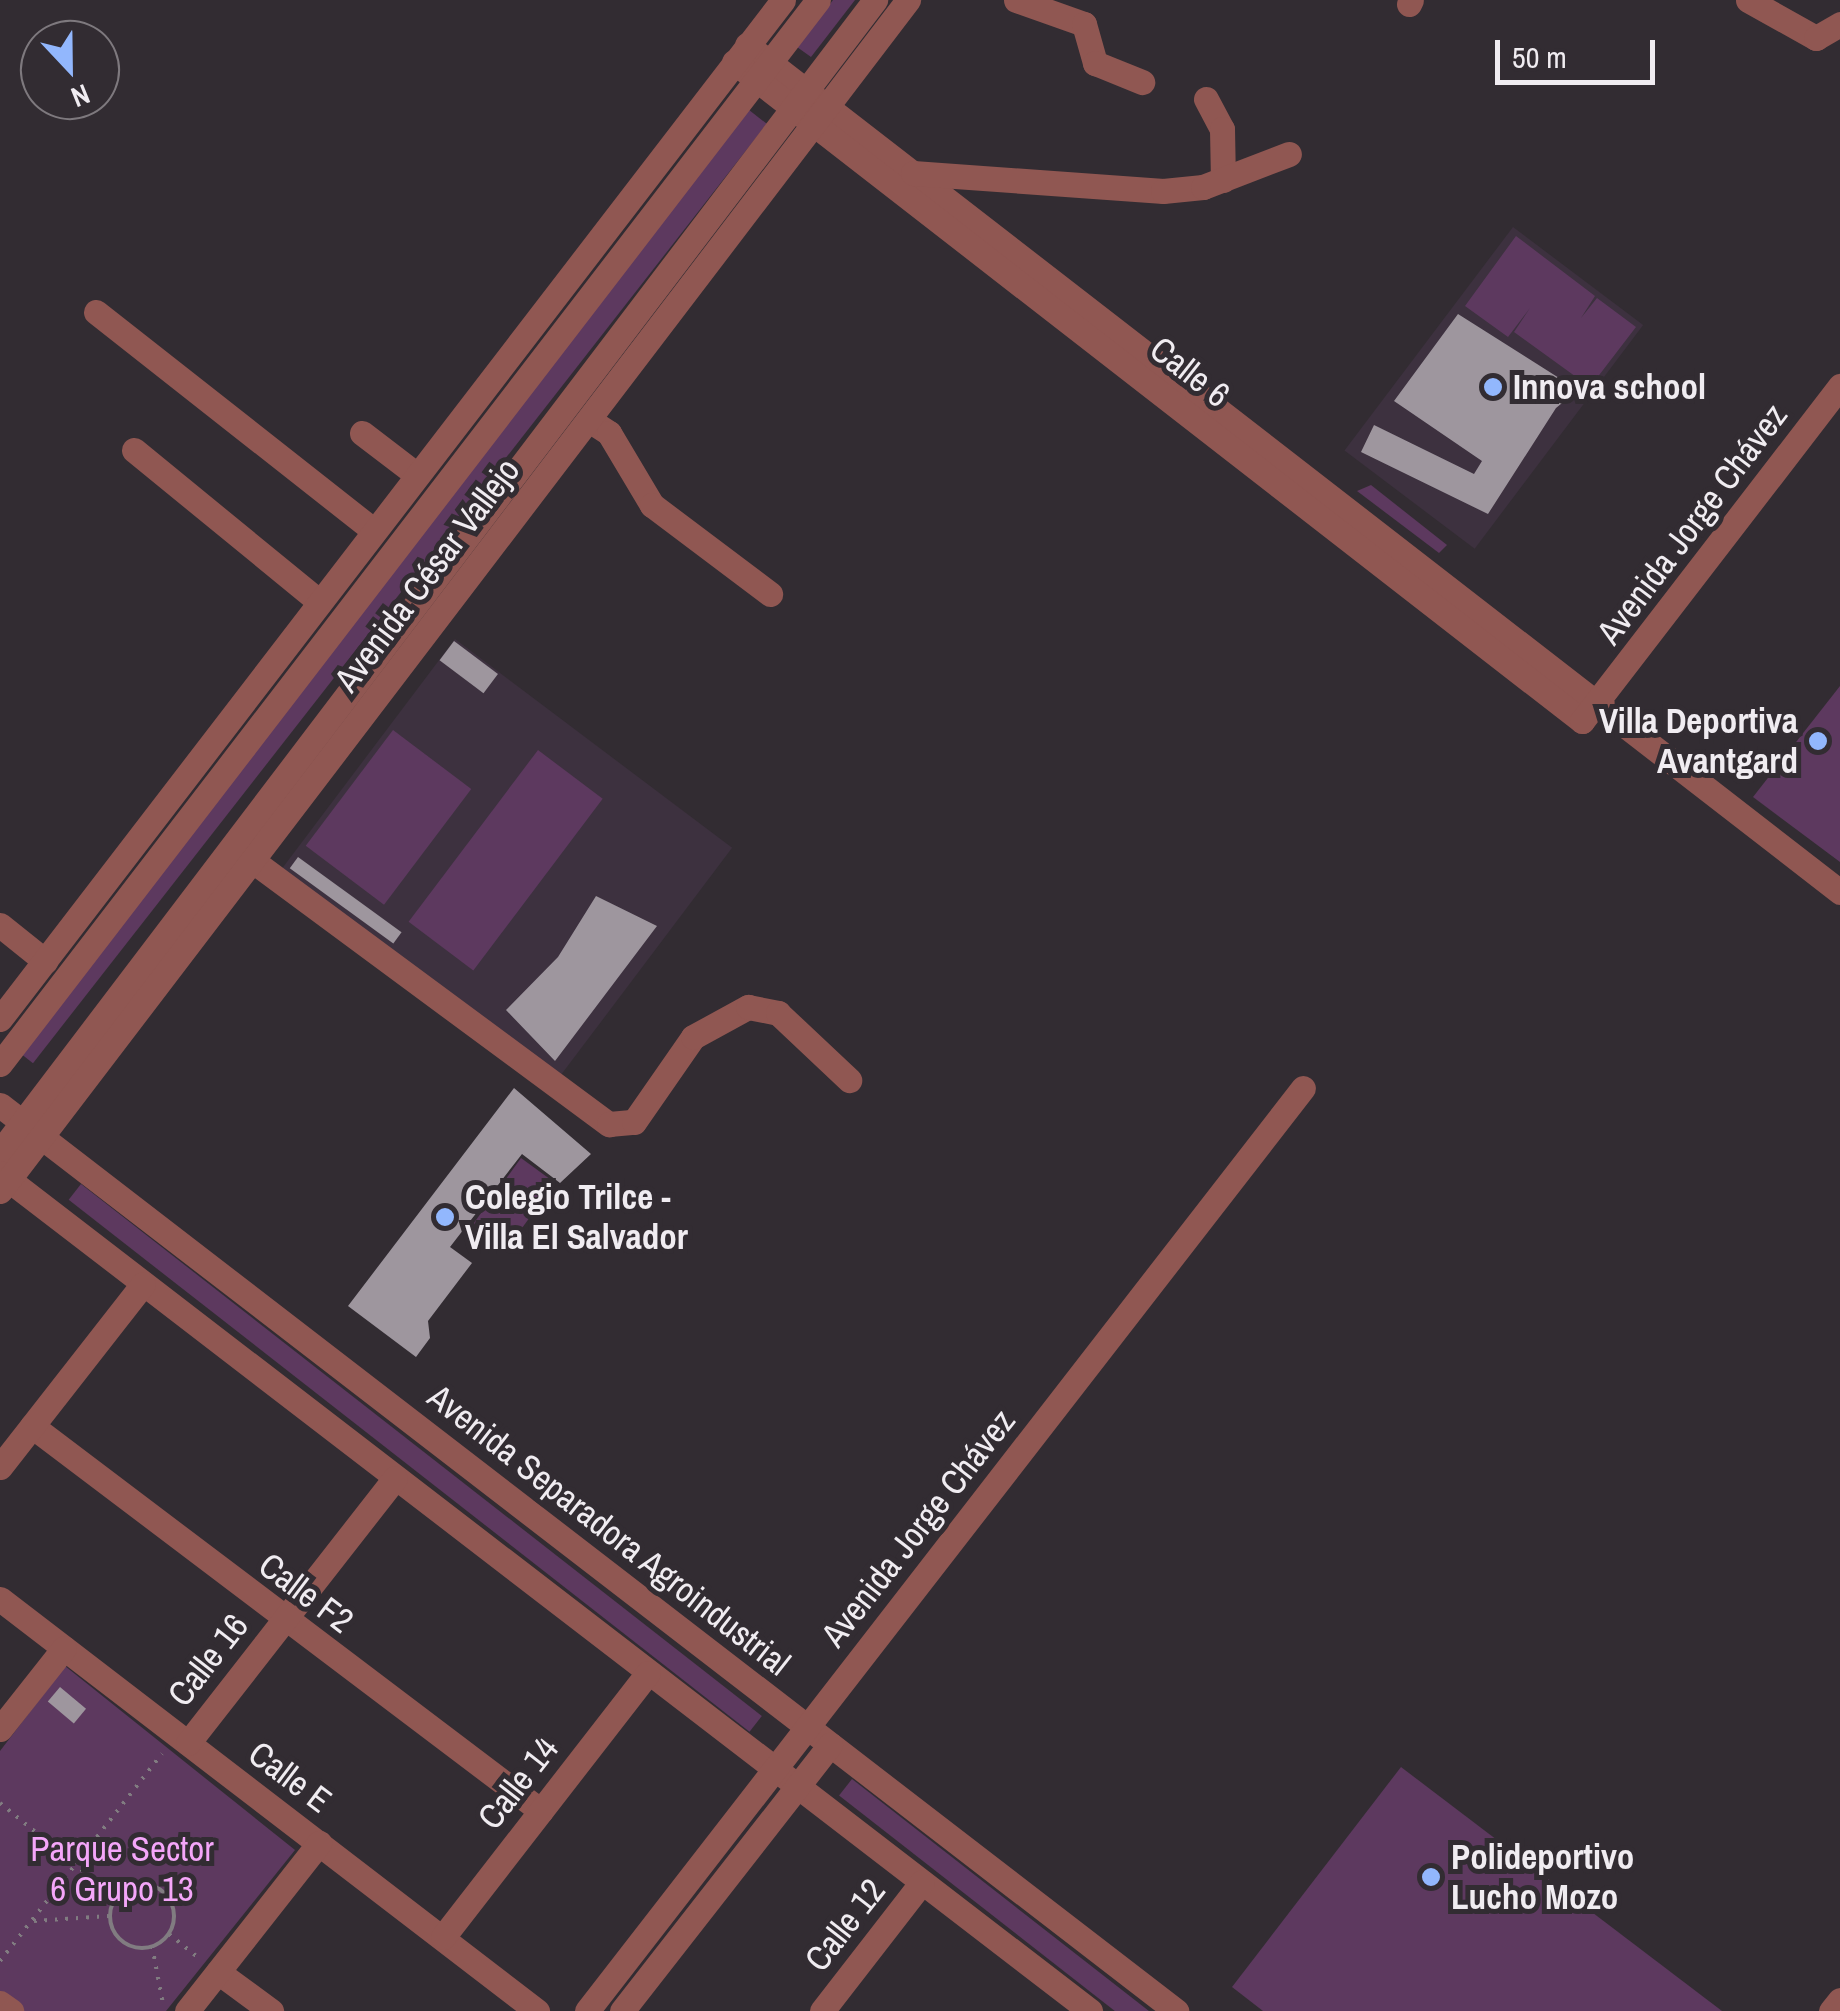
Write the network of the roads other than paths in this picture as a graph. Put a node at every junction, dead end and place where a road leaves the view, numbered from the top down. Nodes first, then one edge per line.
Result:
1 (783, 0) edge
2 (818, 0) edge
3 (875, 0) edge
4 (908, 0) edge
5 (1016, 0) edge
6 (1748, 0) edge
7 (1840, 24) edge
8 (741, 54) junction
9 (763, 71) junction
10 (1142, 82) dead end
11 (1206, 100) dead end
12 (810, 107) junction
13 (1290, 154) dead end
14 (872, 155) junction
15 (913, 173) junction
16 (1223, 180) junction
17 (934, 203) junction
18 (96, 312) dead end
19 (1840, 386) edge
20 (589, 420) junction
21 (362, 433) dead end
22 (134, 450) dead end
23 (417, 476) junction
24 (374, 531) junction
25 (770, 594) dead end
26 (320, 602) junction
27 (1599, 704) junction
28 (254, 860) junction
29 (1840, 892) edge
30 (0, 925) edge
31 (45, 961) junction
32 (0, 1019) edge
33 (0, 1064) edge
34 (850, 1080) dead end
35 (1303, 1088) dead end
36 (0, 1105) edge
37 (32, 1130) junction
38 (0, 1152) edge
39 (3, 1181) edge
40 (143, 1284) junction
41 (32, 1426) junction
42 (0, 1467) edge
43 (395, 1478) junction
44 (0, 1598) edge
45 (284, 1620) junction
46 (64, 1648) junction
47 (648, 1673) junction
48 (808, 1728) junction
49 (0, 1730) edge
50 (830, 1745) junction
51 (177, 1751) junction
52 (776, 1770) junction
53 (797, 1786) junction
54 (541, 1811) junction
55 (319, 1843) junction
56 (922, 1882) junction
57 (442, 1936) junction
58 (218, 1972) junction
59 (1840, 2000) edge
60 (0, 2002) edge
61 (176, 2010) edge
62 (11, 2011) edge
63 (271, 2011) edge
64 (537, 2011) edge
65 (587, 2011) edge
66 (622, 2011) edge
67 (822, 2011) edge
68 (1090, 2011) edge
69 (1176, 2011) edge
70 (1832, 2011) edge

1 - 8 street, Avenida César Vallejo
2 - 9 street, Avenida César Vallejo
3 - 12 street, Avenida César Vallejo
4 - 12 street, Avenida César Vallejo
5 - 10 street
6 - 7 street
8 - 9 street, Calle 6
8 - 23 street, Avenida César Vallejo
9 - 12 street, Calle 6
9 - 33 street, Avenida César Vallejo
11 - 16 street
12 - 14 street, Calle 6
12 - 20 street, Avenida César Vallejo
12 - 37 street, Avenida César Vallejo
13 - 16 street
14 - 15 street, Calle 6
14 - 17 street, Calle 6
15 - 16 street
15 - 17 street, Calle 6
17 - 27 street, Calle 6
18 - 24 street
19 - 27 street, Avenida Jorge Chávez
20 - 25 street
20 - 28 street, Avenida César Vallejo
21 - 23 street
22 - 26 street
23 - 24 street, Avenida César Vallejo
24 - 26 street, Avenida César Vallejo
26 - 31 street, Avenida César Vallejo
27 - 29 street, Calle 6
28 - 34 street
28 - 37 street, Avenida César Vallejo
30 - 31 street
31 - 32 street, Avenida César Vallejo
35 - 48 street, Avenida Jorge Chávez
36 - 37 street, Avenida Separadora Agroindustrial
37 - 38 street, Avenida César Vallejo
37 - 39 street, Avenida César Vallejo
37 - 48 street, Avenida Separadora Agroindustrial
39 - 40 street
40 - 41 street
40 - 43 street
41 - 42 street
41 - 45 street, Calle F2
43 - 45 street, Calle 16
43 - 47 street
44 - 46 street, Calle E
45 - 51 street, Calle 16
45 - 54 street, Calle F2
46 - 49 street
46 - 51 street, Calle E
47 - 52 street
47 - 54 street, Calle 14
48 - 50 street, Avenida Separadora Agroindustrial
48 - 52 street, Avenida Jorge Chávez
50 - 53 street
50 - 69 street, Avenida Separadora Agroindustrial
51 - 55 street, Calle E
52 - 53 street
52 - 65 street, Avenida Jorge Chávez
53 - 56 street
53 - 66 street
54 - 57 street, Calle 14
55 - 57 street, Calle E
55 - 58 street
56 - 67 street, Calle 12
56 - 68 street
57 - 64 street, Calle E
58 - 61 street
58 - 63 street
59 - 70 street
60 - 62 street

